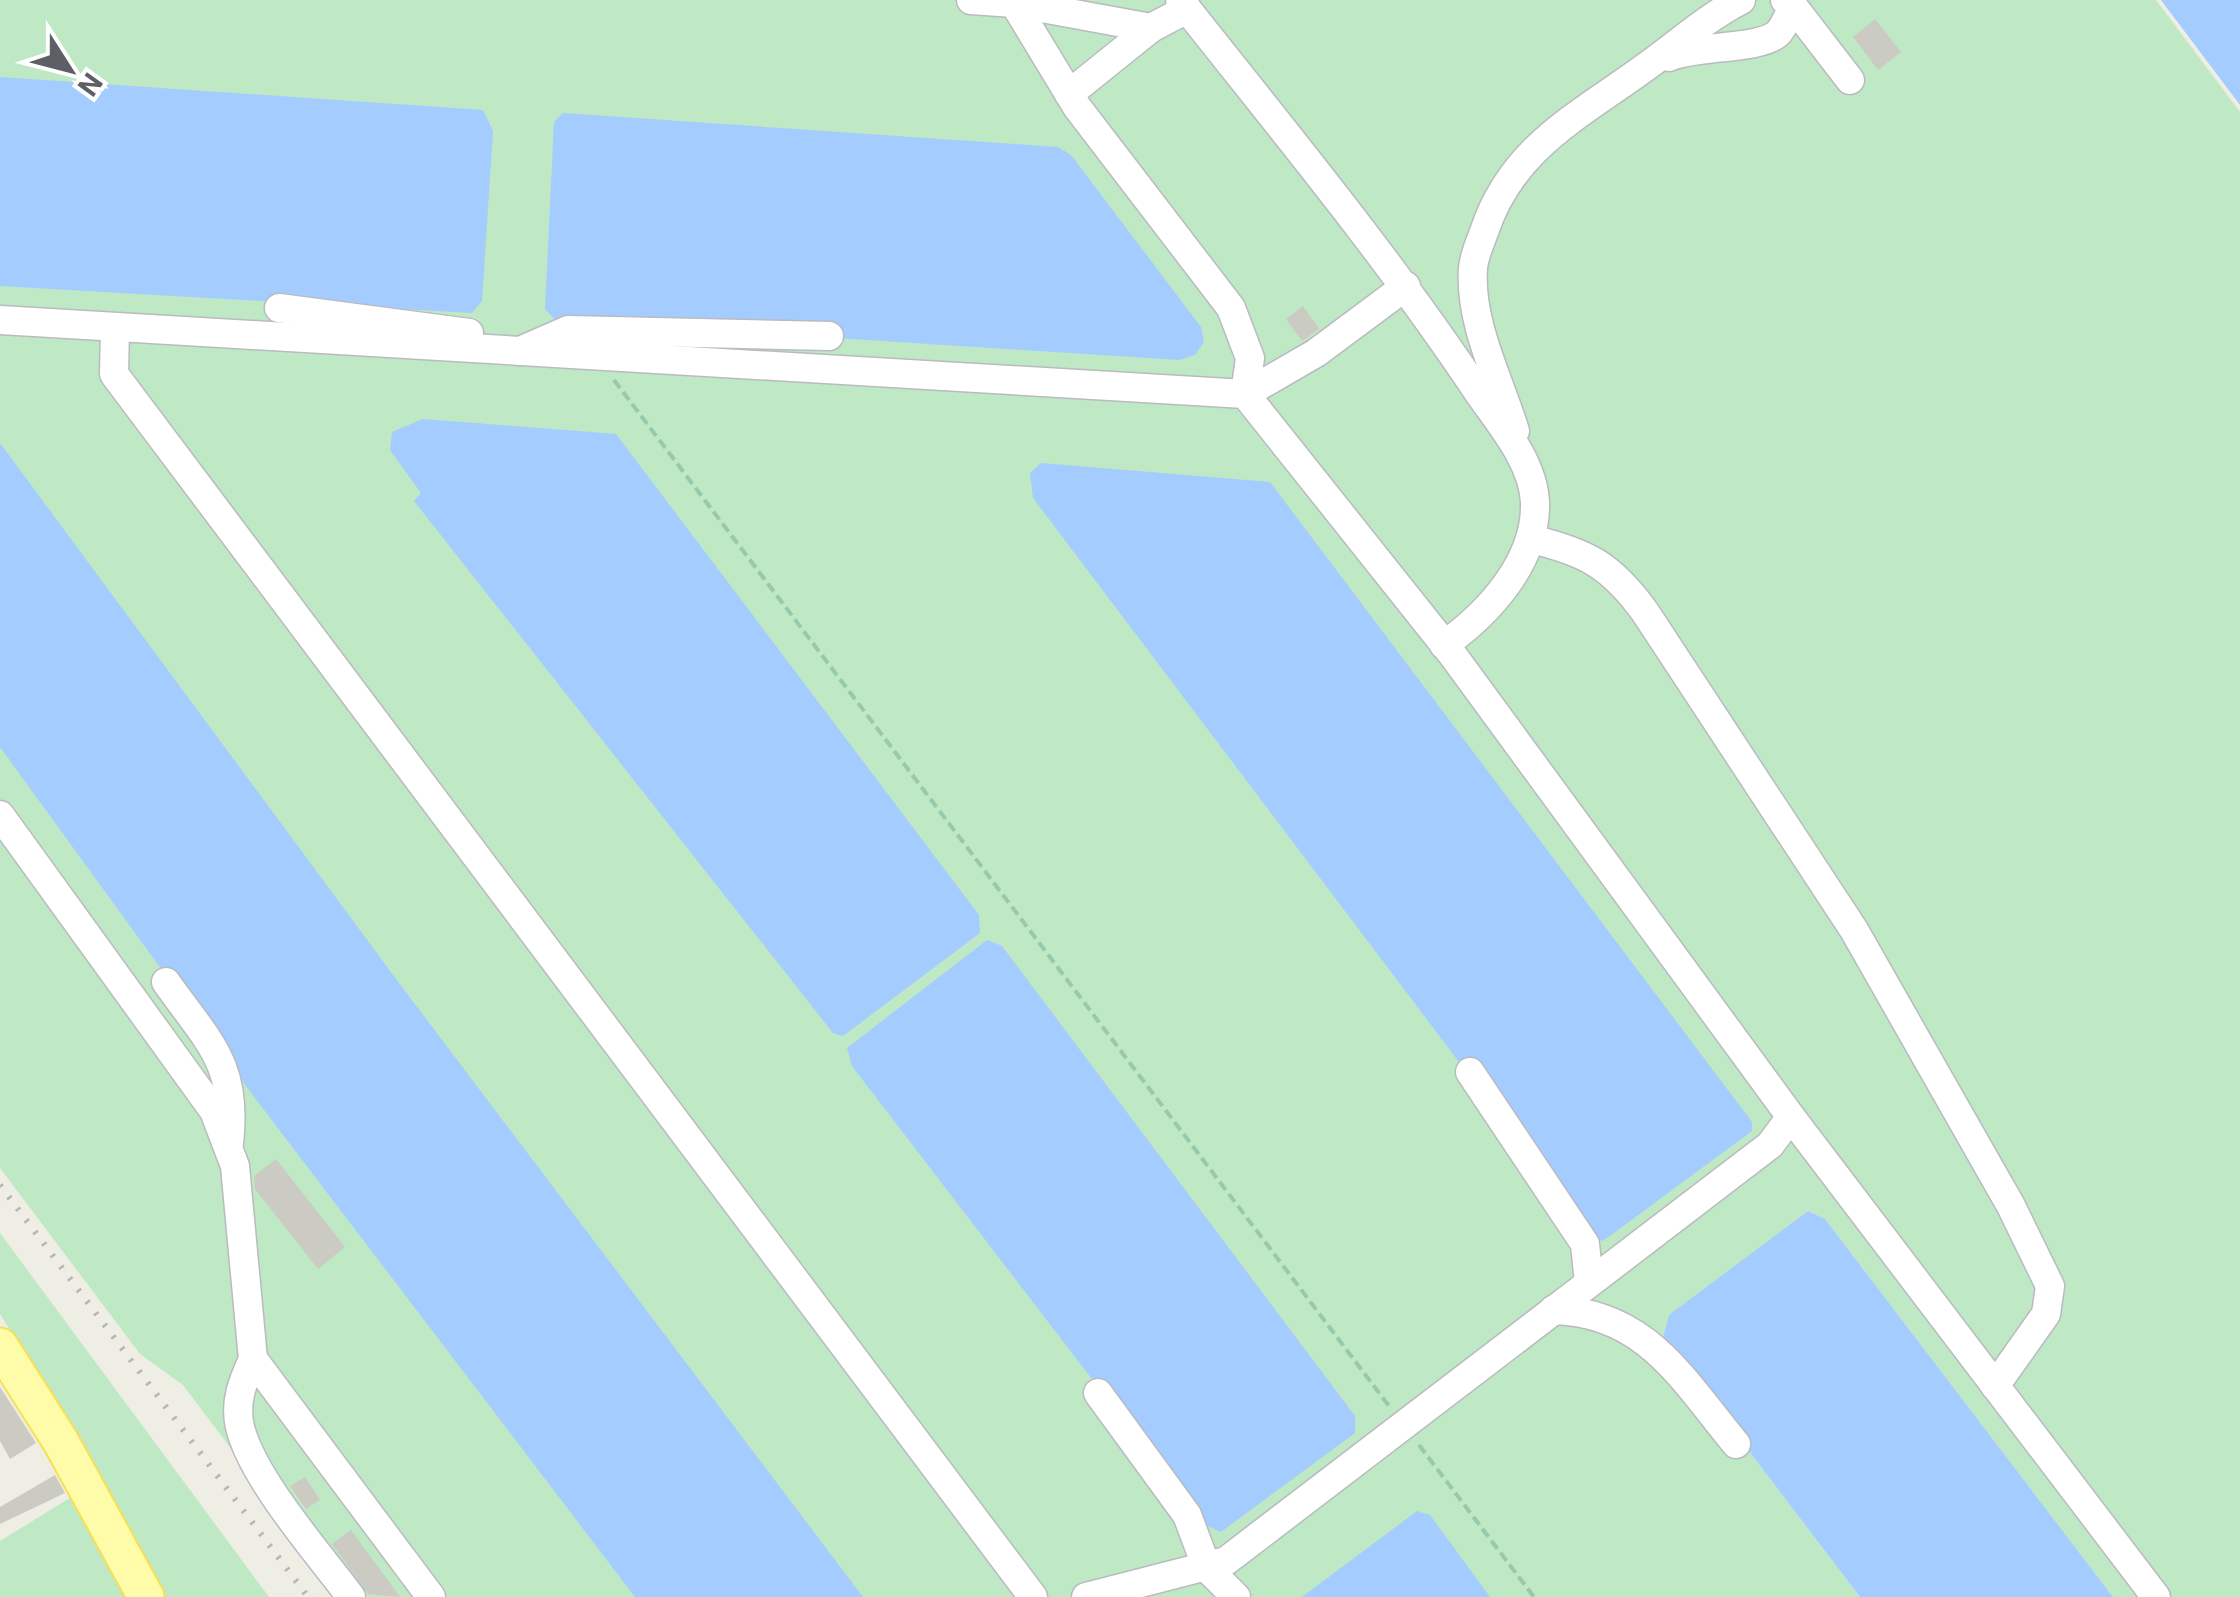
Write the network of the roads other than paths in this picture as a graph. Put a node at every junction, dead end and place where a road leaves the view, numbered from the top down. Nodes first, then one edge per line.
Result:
1 (971, 0) edge
2 (1741, 0) edge
3 (1013, 2) edge
4 (1789, 3) edge
5 (1184, 4) edge
6 (1151, 28) junction
7 (1649, 65) junction
8 (1850, 80) dead end
9 (1069, 94) junction
10 (1406, 286) junction
11 (279, 308) dead end
12 (0, 320) edge
13 (115, 328) junction
14 (829, 336) dead end
15 (516, 352) junction
16 (1245, 394) junction
17 (1524, 461) junction
18 (1531, 539) junction
19 (1444, 644) junction
20 (0, 815) edge
21 (166, 982) dead end
22 (1470, 1072) dead end
23 (1790, 1117) junction
24 (228, 1149) junction
25 (1589, 1283) junction
26 (1553, 1310) junction
27 (0, 1346) edge
28 (253, 1359) junction
29 (1996, 1386) junction
30 (1098, 1393) dead end
31 (1736, 1444) dead end
32 (1207, 1568) junction
33 (146, 1597) edge
34 (351, 1597) edge
35 (432, 1597) edge
36 (1033, 1597) edge
37 (1086, 1597) edge
38 (1236, 1597) edge
39 (2156, 1597) edge

1 - 3 lane
2 - 7 lane
3 - 6 lane
3 - 9 lane
4 - 7 lane
4 - 8 lane
5 - 6 lane
5 - 10 lane
6 - 9 lane
7 - 17 lane
9 - 16 lane
10 - 16 lane
10 - 17 lane
11 - 15 lane
12 - 13 lane
13 - 15 lane
13 - 36 lane
14 - 15 lane
15 - 16 lane
16 - 19 lane
17 - 18 lane
18 - 19 lane
18 - 29 lane
19 - 23 lane
20 - 24 lane
21 - 24 lane
22 - 25 lane
23 - 25 lane
23 - 29 lane
24 - 28 lane
25 - 26 lane
26 - 31 lane
26 - 32 lane
27 - 33 main road
28 - 34 lane
28 - 35 lane
29 - 39 lane
30 - 32 lane
32 - 37 lane
32 - 38 lane

